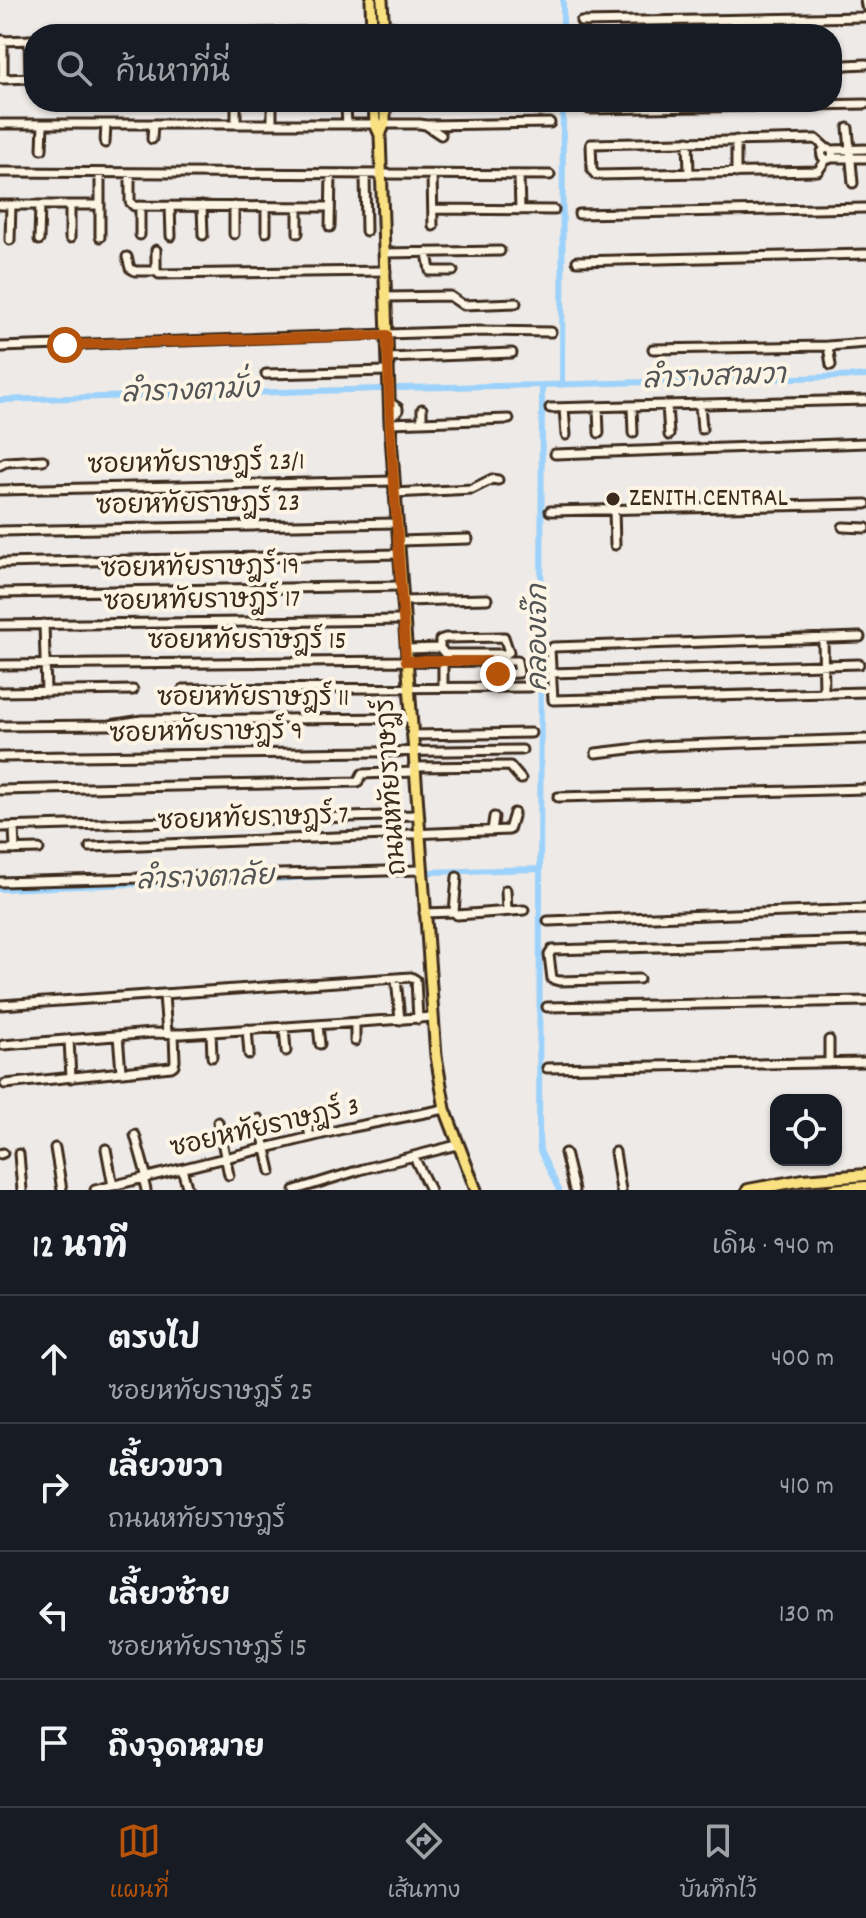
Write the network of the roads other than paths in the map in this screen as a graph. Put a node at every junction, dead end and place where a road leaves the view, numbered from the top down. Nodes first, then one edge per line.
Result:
1 (371, 0) edge
2 (382, 0) edge
3 (865, 0) edge
4 (866, 6) edge
5 (866, 17) edge
6 (581, 22) dead end
7 (372, 24) edge
8 (384, 24) edge
9 (2, 40) edge
10 (24, 40) edge
11 (866, 64) edge
12 (842, 67) edge
13 (24, 78) edge
14 (2, 79) edge
15 (842, 105) edge
16 (866, 106) edge
17 (236, 112) edge
18 (272, 112) edge
19 (346, 112) edge
20 (377, 112) edge
21 (383, 112) edge
22 (550, 123) dead end
23 (0, 124) edge
24 (43, 124) junction
25 (106, 124) junction
26 (153, 124) junction
27 (236, 124) junction
28 (272, 124) junction
29 (347, 124) junction
30 (380, 124) junction
31 (426, 125) junction
32 (848, 128) dead end
33 (441, 135) dead end
34 (152, 139) dead end
35 (736, 140) junction
36 (688, 141) junction
37 (105, 143) dead end
38 (42, 149) dead end
39 (866, 149) edge
40 (828, 154) junction
41 (852, 154) junction
42 (866, 158) edge
43 (0, 172) edge
44 (100, 173) junction
45 (130, 173) junction
46 (689, 173) junction
47 (736, 173) junction
48 (331, 174) junction
49 (365, 175) junction
50 (382, 175) junction
51 (432, 175) junction
52 (519, 175) junction
53 (550, 175) dead end
54 (853, 183) dead end
55 (0, 205) edge
56 (11, 205) junction
57 (40, 205) junction
58 (70, 205) junction
59 (100, 205) junction
60 (140, 206) junction
61 (170, 206) junction
62 (202, 206) junction
63 (234, 206) junction
64 (266, 207) junction
65 (298, 207) junction
66 (330, 207) junction
67 (866, 208) edge
68 (433, 209) junction
69 (520, 210) junction
70 (554, 210) dead end
71 (579, 214) dead end
72 (433, 226) dead end
73 (330, 227) dead end
74 (366, 231) dead end
75 (266, 232) dead end
76 (298, 233) dead end
77 (234, 234) dead end
78 (140, 235) dead end
79 (203, 235) dead end
80 (171, 236) dead end
81 (100, 237) dead end
82 (70, 238) dead end
83 (10, 240) dead end
84 (39, 240) dead end
85 (156, 250) dead end
86 (500, 251) dead end
87 (427, 252) junction
88 (385, 253) junction
89 (866, 254) edge
90 (127, 257) dead end
91 (577, 261) dead end
92 (156, 271) junction
93 (386, 271) junction
94 (453, 271) dead end
95 (386, 297) junction
96 (516, 303) dead end
97 (551, 332) dead end
98 (387, 335) junction
99 (866, 343) edge
100 (828, 346) junction
101 (0, 347) edge
102 (653, 349) dead end
103 (388, 358) junction
104 (507, 365) dead end
105 (831, 365) dead end
106 (388, 371) junction
107 (266, 374) dead end
108 (866, 400) edge
109 (700, 404) junction
110 (667, 405) junction
111 (632, 406) junction
112 (598, 407) junction
113 (550, 408) dead end
114 (564, 408) junction
115 (422, 409) dead end
116 (509, 419) dead end
117 (390, 420) junction
118 (422, 422) junction
119 (702, 429) dead end
120 (599, 433) dead end
121 (633, 433) dead end
122 (566, 435) dead end
123 (669, 435) dead end
124 (866, 443) edge
125 (555, 454) dead end
126 (43, 460) dead end
127 (0, 465) edge
128 (498, 480) dead end
129 (393, 481) junction
130 (0, 487) edge
131 (394, 493) junction
132 (866, 504) edge
133 (614, 509) junction
134 (550, 511) dead end
135 (396, 523) junction
136 (843, 527) dead end
137 (866, 528) edge
138 (0, 531) edge
139 (468, 539) dead end
140 (398, 541) junction
141 (615, 545) dead end
142 (398, 554) junction
143 (0, 563) edge
144 (401, 586) junction
145 (0, 593) edge
146 (487, 599) dead end
147 (402, 601) junction
148 (404, 620) junction
149 (44, 624) junction
150 (0, 625) edge
151 (860, 637) dead end
152 (823, 638) junction
153 (440, 648) junction
154 (406, 649) junction
155 (406, 661) junction
156 (443, 661) junction
157 (495, 661) dead end
158 (46, 664) junction
159 (859, 664) dead end
160 (0, 665) edge
161 (824, 665) junction
162 (551, 673) junction
163 (443, 687) junction
164 (530, 687) dead end
165 (409, 688) junction
166 (183, 689) dead end
167 (133, 690) dead end
168 (0, 692) edge
169 (46, 692) junction
170 (824, 692) junction
171 (866, 692) edge
172 (411, 718) junction
173 (0, 726) edge
174 (531, 733) dead end
175 (412, 735) junction
176 (866, 739) edge
177 (522, 750) dead end
178 (413, 752) junction
179 (596, 753) dead end
180 (0, 757) edge
181 (414, 769) junction
182 (521, 779) dead end
183 (866, 789) edge
184 (0, 790) edge
185 (558, 797) dead end
186 (514, 813) dead end
187 (417, 815) junction
188 (494, 817) dead end
189 (0, 827) edge
190 (14, 827) junction
191 (492, 831) junction
192 (418, 834) junction
193 (90, 847) dead end
194 (39, 849) dead end
195 (0, 850) edge
196 (15, 850) junction
197 (421, 870) junction
198 (457, 877) dead end
199 (0, 882) edge
200 (506, 890) dead end
201 (866, 909) edge
202 (524, 910) dead end
203 (507, 911) junction
204 (454, 912) junction
205 (424, 913) junction
206 (548, 921) dead end
207 (866, 941) edge
208 (396, 978) junction
209 (639, 979) dead end
210 (164, 995) junction
211 (866, 1001) edge
212 (1, 1005) edge
213 (547, 1007) dead end
214 (433, 1017) junction
215 (418, 1019) junction
216 (400, 1020) junction
217 (355, 1023) junction
218 (318, 1025) junction
219 (284, 1027) junction
220 (247, 1029) junction
221 (211, 1032) junction
222 (171, 1033) junction
223 (118, 1036) junction
224 (69, 1040) junction
225 (829, 1040) dead end
226 (355, 1041) dead end
227 (320, 1044) dead end
228 (3, 1045) dead end
229 (286, 1051) dead end
230 (249, 1054) dead end
231 (212, 1057) dead end
232 (866, 1062) edge
233 (829, 1063) junction
234 (547, 1068) dead end
235 (121, 1071) junction
236 (71, 1078) junction
237 (5, 1084) dead end
238 (445, 1109) junction
239 (305, 1113) dead end
240 (259, 1119) dead end
241 (218, 1122) dead end
242 (135, 1135) dead end
243 (310, 1137) junction
244 (457, 1145) junction
245 (55, 1148) dead end
246 (265, 1148) junction
247 (106, 1149) dead end
248 (615, 1152) dead end
249 (565, 1153) dead end
250 (19, 1154) dead end
251 (414, 1157) junction
252 (226, 1158) junction
253 (182, 1169) junction
254 (271, 1171) dead end
255 (101, 1175) dead end
256 (229, 1175) dead end
257 (866, 1175) edge
258 (145, 1178) junction
259 (113, 1186) junction
260 (866, 1187) edge
261 (101, 1189) edge
262 (846, 1189) edge
263 (22, 1190) edge
264 (62, 1190) edge
265 (146, 1190) edge
266 (188, 1190) edge
267 (295, 1190) edge
268 (430, 1190) edge
269 (476, 1190) edge
270 (574, 1190) edge
271 (621, 1190) edge
272 (748, 1190) edge
273 (832, 1190) edge

1 - 7 main road
2 - 8 main road
3 - 4 street
5 - 6 street
9 - 10 street
9 - 14 street
11 - 12 street
13 - 14 street
15 - 16 street
17 - 27 street
18 - 28 street
19 - 29 street
20 - 30 main road, ถนนหทัยราษฎร์
21 - 30 main road, ถนนหทัยราษฎร์
22 - 31 street
23 - 24 street
24 - 25 street
24 - 38 street
25 - 26 street
25 - 37 street
26 - 27 street
26 - 34 street
27 - 28 street
28 - 29 street
29 - 30 street
30 - 31 street
30 - 50 main road, ถนนหทัยราษฎร์
31 - 33 street
32 - 41 street
35 - 36 street
35 - 40 street
35 - 47 street
36 - 46 street
36 - 46 street
39 - 41 street
40 - 41 street
40 - 47 street
41 - 42 street
41 - 54 street
43 - 44 street
44 - 45 street
44 - 59 street
45 - 48 street
45 - 60 street
46 - 47 street
48 - 49 street
48 - 66 street
49 - 50 street
49 - 74 street
50 - 51 street
50 - 88 main road, ถนนหทัยราษฎร์
51 - 52 street
51 - 68 street
52 - 53 street
52 - 69 street
55 - 56 street
56 - 57 street
56 - 83 street
57 - 58 street
57 - 84 street
58 - 59 street
58 - 82 street
59 - 81 street
60 - 61 street
60 - 78 street
61 - 62 street
61 - 80 street
62 - 63 street
62 - 79 street
63 - 64 street
63 - 77 street
64 - 65 street
64 - 75 street
65 - 66 street
65 - 76 street
66 - 73 street
67 - 71 street
68 - 69 street
68 - 72 street
69 - 70 street
85 - 92 street
86 - 87 street
87 - 88 street
87 - 94 street
88 - 93 main road, ถนนหทัยราษฎร์
89 - 91 street
90 - 92 street
92 - 93 street
93 - 95 main road, ถนนหทัยราษฎร์
95 - 96 street
95 - 98 main road, ถนนหทัยราษฎร์
97 - 98 street
98 - 101 street
98 - 103 main road, ถนนหทัยราษฎร์
99 - 100 street
100 - 102 street
100 - 105 street
103 - 104 street
103 - 106 main road, ถนนหทัยราษฎร์
106 - 107 street
106 - 117 main road, ถนนหทัยราษฎร์
108 - 109 street
109 - 110 street
109 - 119 street
110 - 111 street
110 - 123 street
111 - 112 street
111 - 121 street
112 - 114 street
112 - 120 street
113 - 114 street
114 - 122 street
115 - 118 street
116 - 118 street
117 - 118 street
117 - 129 main road, ถนนหทัยราษฎร์
124 - 125 street
126 - 127 street
128 - 131 street
129 - 130 street, ซอยหทัยราษฎร์ 23/1
129 - 131 main road, ถนนหทัยราษฎร์
131 - 135 main road, ถนนหทัยราษฎร์
132 - 133 street
133 - 134 street
133 - 141 street
135 - 138 street, ซอยหทัยราษฎร์ 23
135 - 140 main road, ถนนหทัยราษฎร์
136 - 137 street
139 - 140 street
140 - 142 main road, ถนนหทัยราษฎร์
142 - 143 street
142 - 144 main road, ถนนหทัยราษฎร์
144 - 145 street, ซอยหทัยราษฎร์ 19
144 - 147 main road, ถนนหทัยราษฎร์
146 - 147 street
147 - 148 main road, ถนนหทัยราษฎร์
148 - 149 street, ซอยหทัยราษฎร์ 17
148 - 154 main road, ถนนหทัยราษฎร์
149 - 150 street, ซอยหทัยราษฎร์ 17
149 - 158 street
151 - 152 street
152 - 161 street
152 - 162 street
153 - 153 street
153 - 154 street
154 - 155 main road, ถนนหทัยราษฎร์
155 - 156 street, ซอยหทัยราษฎร์ 15
155 - 158 street, ซอยหทัยราษฎร์ 15
155 - 165 main road, ถนนหทัยราษฎร์
156 - 157 street, ซอยหทัยราษฎร์ 15
156 - 163 street
158 - 160 street, ซอยหทัยราษฎร์ 15
158 - 169 street
159 - 161 street
161 - 162 street
161 - 170 street
162 - 170 street
163 - 164 street
163 - 165 street
165 - 166 street
165 - 172 main road, ถนนหทัยราษฎร์
167 - 169 street
168 - 169 street
170 - 171 street
172 - 173 street, ซอยหทัยราษฎร์ 11
172 - 175 main road, ถนนหทัยราษฎร์
174 - 175 street
175 - 178 main road, ถนนหทัยราษฎร์
176 - 179 street
177 - 178 street, ซอยหทัยราษฎร์ 9
178 - 180 street, ซอยหทัยราษฎร์ 9
178 - 181 main road, ถนนหทัยราษฎร์
181 - 182 street
181 - 184 street
181 - 187 main road, ถนนหทัยราษฎร์
183 - 185 street
186 - 191 street
187 - 190 street
187 - 192 main road, ถนนหทัยราษฎร์
188 - 191 street
189 - 190 street
190 - 196 street
191 - 192 street, ซอยหทัยราษฎร์ 7
192 - 193 street, ซอยหทัยราษฎร์ 7
192 - 197 main road, ถนนหทัยราษฎร์
194 - 196 street
195 - 196 street
197 - 199 street
197 - 205 main road, ถนนหทัยราษฎร์
198 - 204 street
200 - 203 street
201 - 206 street
202 - 203 street
203 - 204 street
204 - 205 street
205 - 214 main road, ถนนหทัยราษฎร์
207 - 209 street
208 - 210 street
208 - 215 street
208 - 216 street
210 - 212 street
210 - 222 street
211 - 213 street
214 - 215 street
214 - 238 main road, ถนนหทัยราษฎร์
215 - 216 street
216 - 217 street
217 - 218 street
217 - 226 street
218 - 219 street
218 - 227 street
219 - 220 street
219 - 229 street
220 - 221 street
220 - 230 street
221 - 222 street
221 - 231 street
222 - 223 street
222 - 235 street
223 - 224 street
223 - 235 street
224 - 228 street
224 - 236 street
225 - 233 street
232 - 233 street
233 - 234 street
235 - 236 street
236 - 237 street
238 - 243 street, ซอยหทัยราษฎร์ 3
238 - 244 main road, ถนนหทัยราษฎร์
239 - 243 street
240 - 246 street
241 - 252 street
242 - 258 street
243 - 246 street, ซอยหทัยราษฎร์ 3
244 - 251 street
244 - 269 main road, ถนนหทัยราษฎร์
245 - 264 street
246 - 252 street, ซอยหทัยราษฎร์ 3
246 - 254 street
247 - 259 street
248 - 271 street
249 - 270 street
250 - 263 street
251 - 267 street
251 - 268 street
252 - 253 street, ซอยหทัยราษฎร์ 3
252 - 256 street
253 - 258 street, ซอยหทัยราษฎร์ 3
253 - 266 street
255 - 261 street
257 - 272 highway
258 - 259 street, ซอยหทัยราษฎร์ 3
258 - 265 street
259 - 261 street, ซอยหทัยราษฎร์ 3
260 - 262 highway
262 - 273 highway

